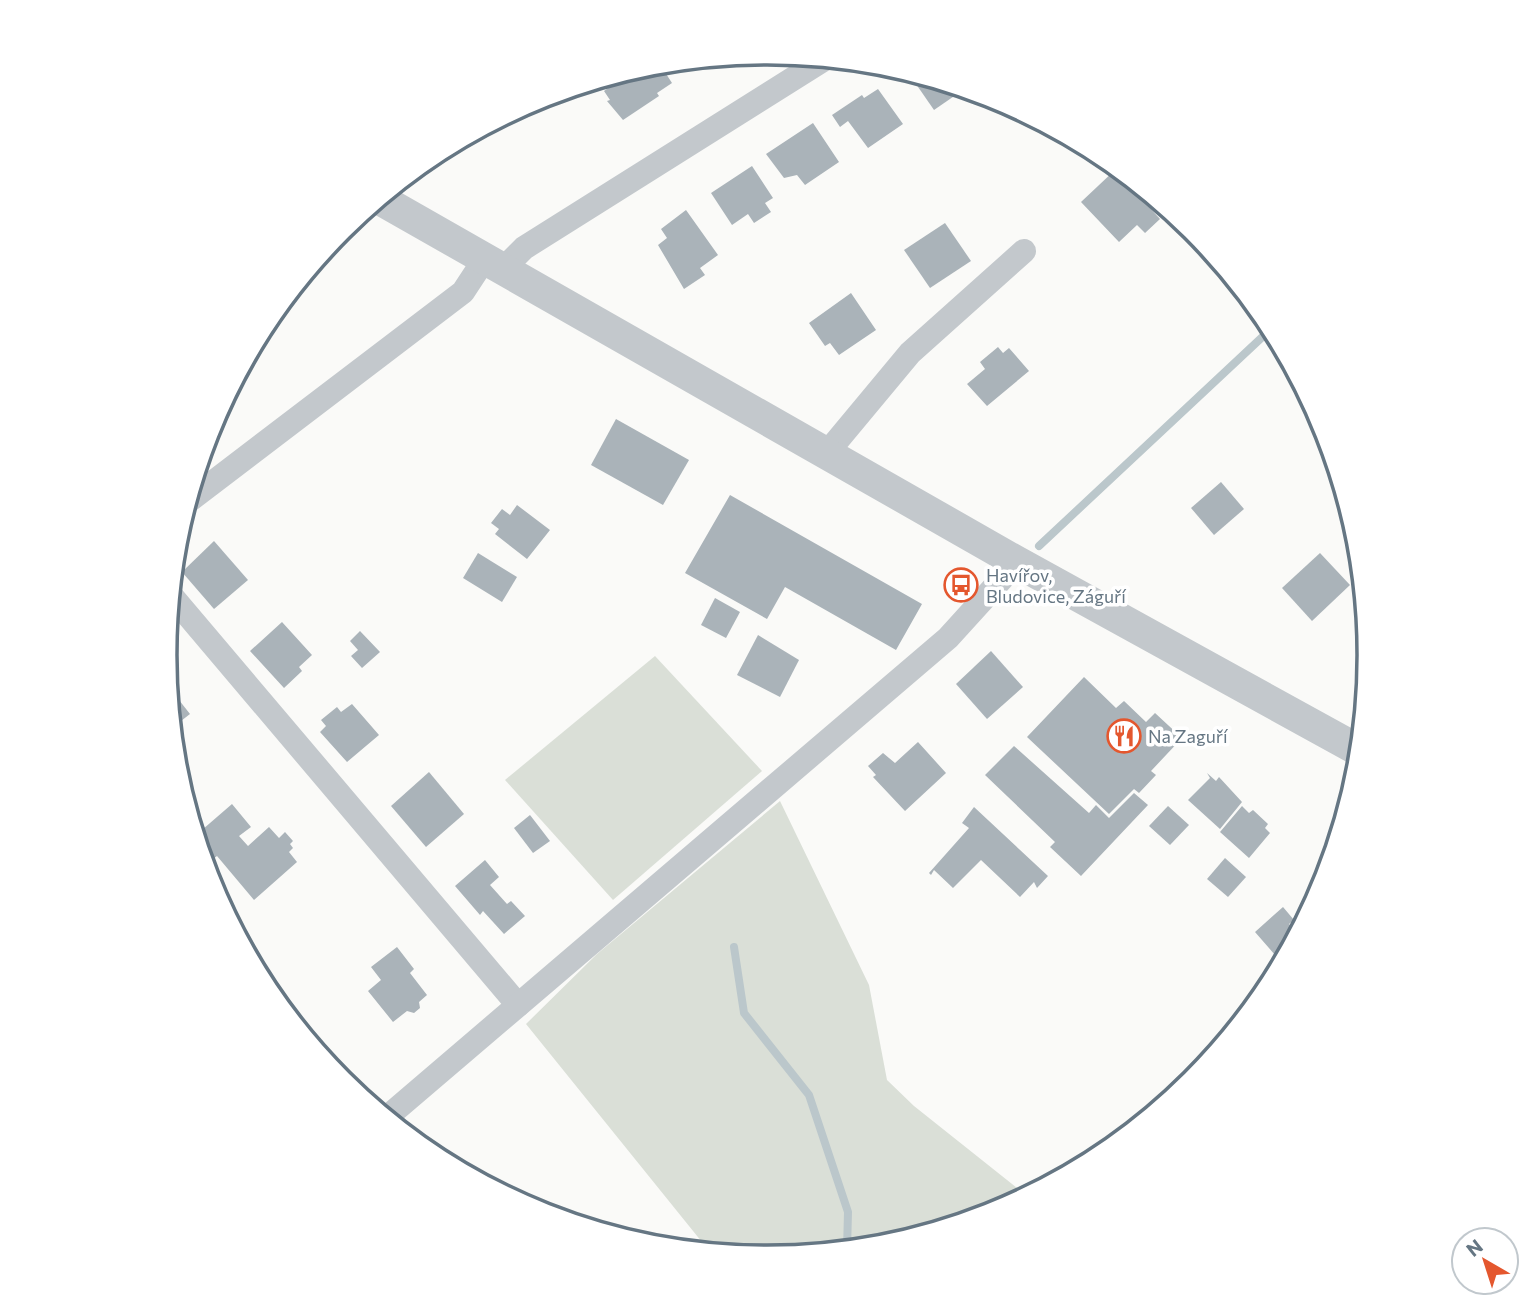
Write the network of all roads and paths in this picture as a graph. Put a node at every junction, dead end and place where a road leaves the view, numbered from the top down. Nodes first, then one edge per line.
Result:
1 (812, 67) edge
2 (387, 203) edge
3 (1024, 251) dead end
4 (493, 265) junction
5 (826, 454) junction
6 (200, 492) edge
7 (1017, 562) junction
8 (179, 605) edge
9 (1350, 745) edge
10 (518, 1005) junction
11 (394, 1111) edge

1 - 4 street
2 - 4 street
3 - 5 street
4 - 5 street
4 - 6 street
5 - 7 street
7 - 9 street
7 - 10 street
8 - 10 street
10 - 11 street

